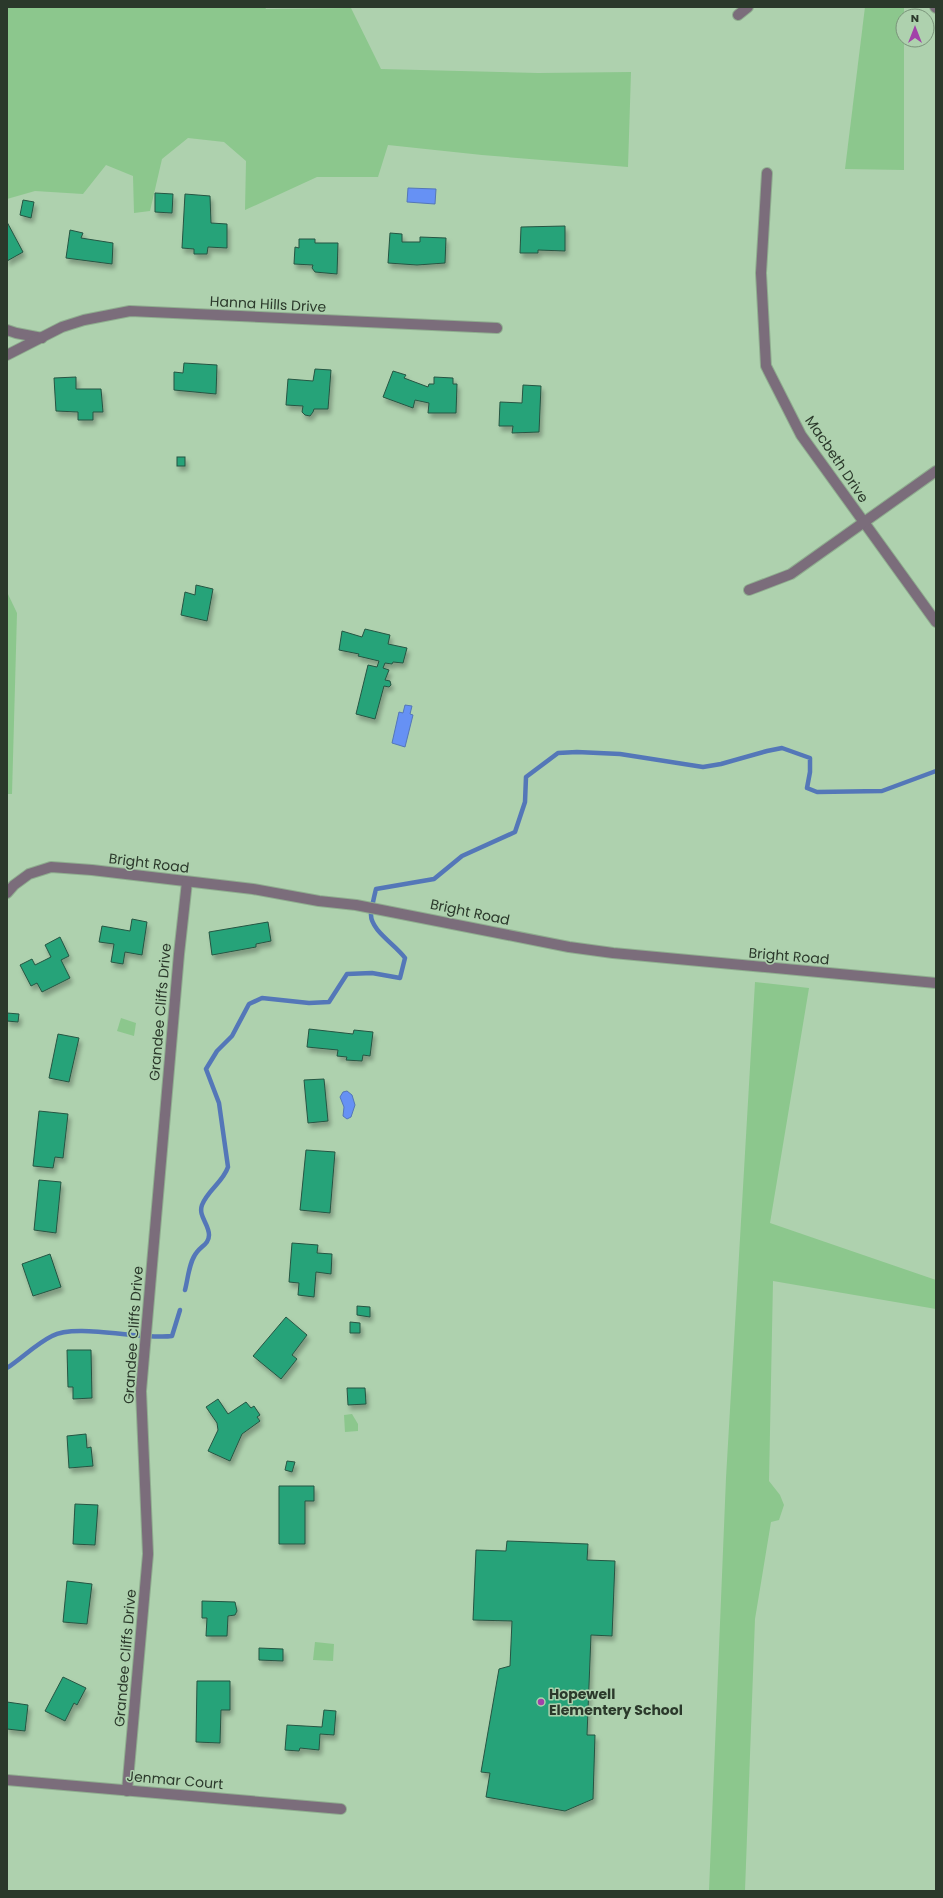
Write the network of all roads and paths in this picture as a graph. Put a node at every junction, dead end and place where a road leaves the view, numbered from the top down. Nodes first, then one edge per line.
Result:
1 (748, 7) edge
2 (738, 15) dead end
3 (767, 173) dead end
4 (497, 328) dead end
5 (7, 330) edge
6 (42, 338) junction
7 (7, 355) edge
8 (936, 471) edge
9 (864, 523) junction
10 (749, 590) dead end
11 (936, 622) edge
12 (187, 882) junction
13 (7, 893) edge
14 (936, 983) edge
15 (7, 1780) edge
16 (127, 1791) junction
17 (341, 1808) dead end

1 - 2 street
3 - 9 street, Macbeth Drive
4 - 6 street, Hanna Hills Drive
5 - 6 street
6 - 7 street, Hanna Hills Drive
8 - 9 street
9 - 10 street
9 - 11 street, Macbeth Drive
12 - 13 street, Bright Road
12 - 14 street, Bright Road
12 - 16 street, Grandee Cliffs Drive
15 - 16 street, Jenmar Court
16 - 17 street, Jenmar Court

